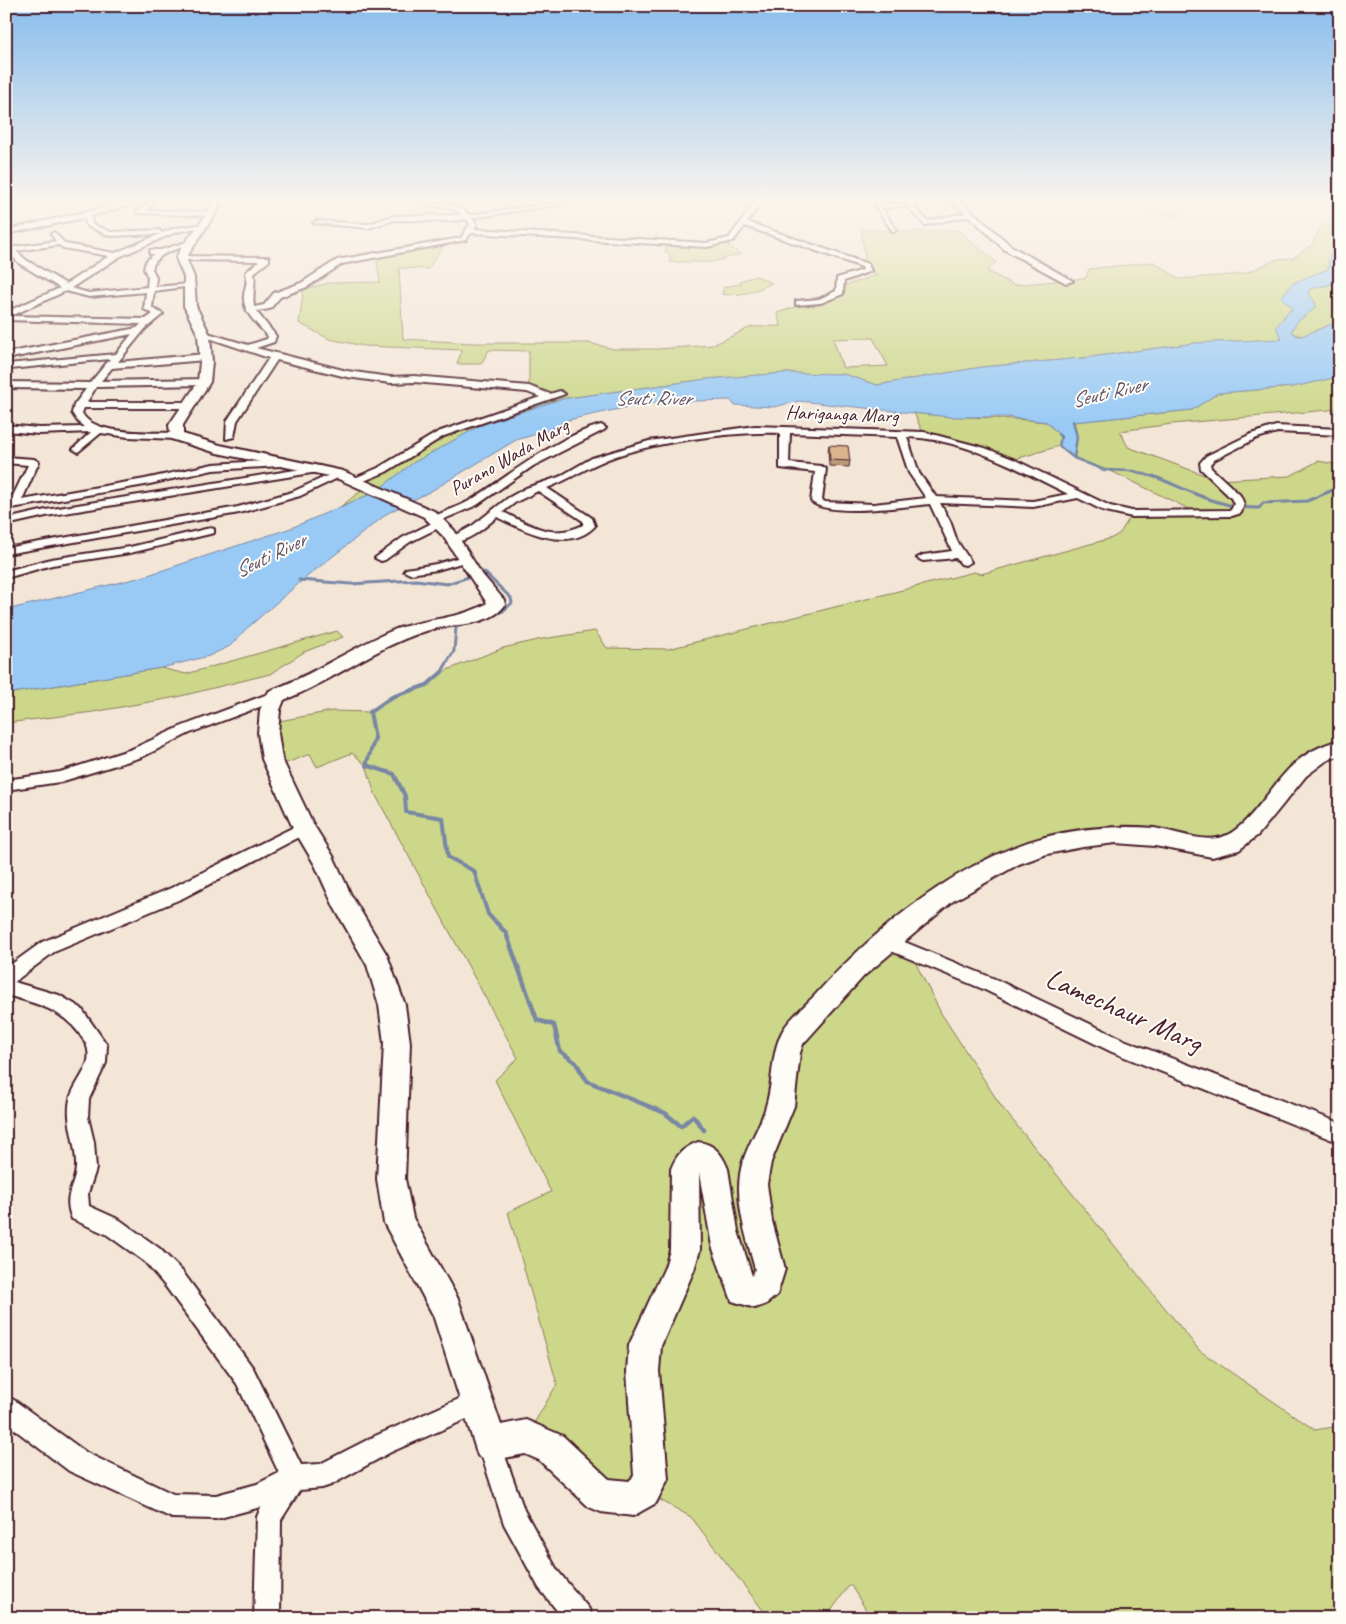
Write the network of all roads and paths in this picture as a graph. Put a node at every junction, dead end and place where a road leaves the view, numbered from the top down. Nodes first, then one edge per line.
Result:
1 (45, 276) edge
2 (83, 276) edge
3 (151, 276) edge
4 (188, 276) edge
5 (251, 276) edge
6 (318, 276) edge
7 (851, 276) edge
8 (1060, 276) edge
9 (1070, 281) dead end
10 (188, 286) junction
11 (64, 288) junction
12 (150, 289) junction
13 (799, 303) dead end
14 (250, 310) junction
15 (6, 316) edge
16 (148, 322) junction
17 (138, 330) junction
18 (204, 335) junction
19 (249, 348) junction
20 (6, 356) edge
21 (118, 356) junction
22 (205, 357) junction
23 (274, 357) junction
24 (110, 365) junction
25 (10, 366) dead end
26 (204, 382) junction
27 (93, 385) junction
28 (6, 386) edge
29 (560, 394) dead end
30 (548, 397) junction
31 (80, 405) junction
32 (191, 405) junction
33 (6, 428) edge
34 (601, 428) dead end
35 (100, 429) junction
36 (785, 429) junction
37 (1340, 432) edge
38 (901, 433) junction
39 (176, 436) junction
40 (229, 437) dead end
41 (78, 449) dead end
42 (6, 460) edge
43 (280, 463) junction
44 (320, 469) junction
45 (338, 474) junction
46 (360, 485) junction
47 (539, 487) junction
48 (1078, 495) junction
49 (933, 500) junction
50 (10, 506) edge
51 (496, 513) junction
52 (435, 519) junction
53 (6, 522) edge
54 (210, 531) dead end
55 (455, 539) junction
56 (6, 551) edge
57 (381, 558) dead end
58 (923, 558) dead end
59 (471, 569) junction
60 (410, 570) dead end
61 (6, 575) edge
62 (276, 696) junction
63 (1340, 747) edge
64 (6, 786) edge
65 (304, 828) junction
66 (886, 941) junction
67 (6, 978) edge
68 (6, 987) edge
69 (1340, 1133) edge
70 (477, 1403) junction
71 (6, 1408) edge
72 (490, 1444) junction
73 (294, 1478) junction
74 (267, 1618) edge
75 (580, 1618) edge

1 - 11 street
2 - 11 street
3 - 12 street
4 - 10 street
5 - 14 street
6 - 14 street
7 - 13 street
8 - 9 street
10 - 12 street
10 - 18 street
11 - 12 street
11 - 15 street
12 - 16 street
14 - 19 street
15 - 16 street
16 - 17 street
17 - 20 street
17 - 21 street
18 - 19 street
18 - 22 street
19 - 23 street
21 - 24 street
21 - 25 street
22 - 24 street
22 - 26 street
23 - 30 street
23 - 40 street
24 - 27 street
26 - 27 street
26 - 32 street
27 - 28 street
27 - 31 street
29 - 30 street
30 - 46 street
31 - 32 street
31 - 35 street
32 - 39 street
33 - 35 street
34 - 52 street, Purano Wada Marg
35 - 39 street
35 - 41 street
36 - 38 street, Hariganga Marg
36 - 47 street, Hariganga Marg
36 - 49 street
37 - 48 street, Hariganga Marg
38 - 48 street, Hariganga Marg
38 - 49 street
39 - 43 street
42 - 50 street
43 - 44 street
43 - 50 street
44 - 45 street
44 - 53 street
45 - 46 street
45 - 56 street
46 - 52 street
47 - 51 street, Hariganga Marg
47 - 51 street
48 - 49 street
49 - 58 street
51 - 55 street, Hariganga Marg
52 - 55 street
52 - 57 street, Purano Wada Marg
54 - 61 street
55 - 59 street
59 - 60 street
59 - 62 street
62 - 64 street
62 - 65 street
63 - 66 street
65 - 67 street
65 - 70 street
66 - 69 street, Lamechaur Marg
66 - 72 street
68 - 73 street
70 - 72 street
70 - 73 street
71 - 73 street
72 - 75 street
73 - 74 street

